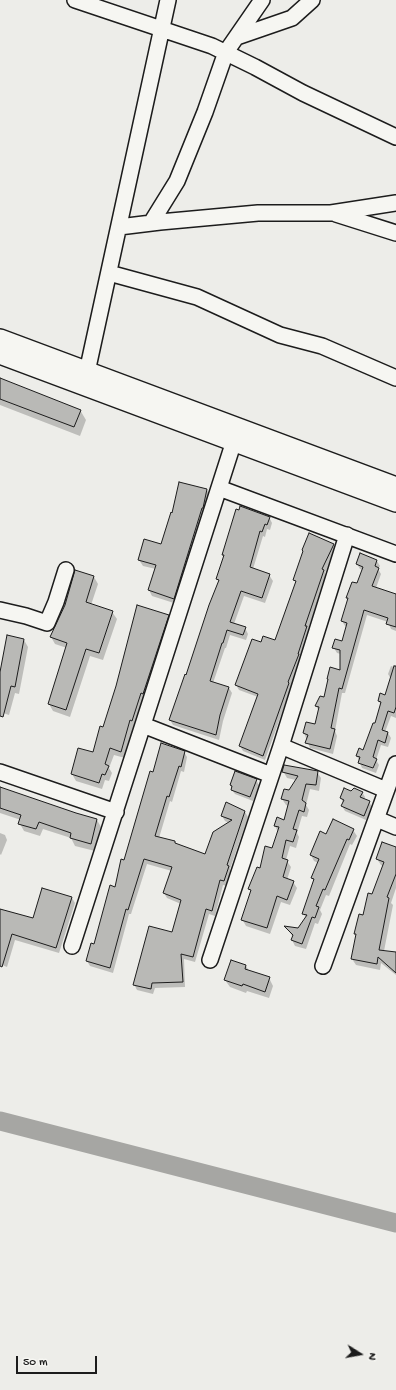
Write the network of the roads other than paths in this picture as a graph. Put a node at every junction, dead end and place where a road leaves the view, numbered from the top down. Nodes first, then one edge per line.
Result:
1 (74, 0) edge
2 (168, 0) edge
3 (262, 0) edge
4 (312, 0) edge
5 (162, 30) junction
6 (237, 37) junction
7 (226, 52) junction
8 (396, 137) edge
9 (396, 203) edge
10 (331, 213) junction
11 (151, 223) junction
12 (119, 227) junction
13 (396, 234) edge
14 (109, 273) junction
15 (0, 339) edge
16 (0, 354) edge
17 (87, 372) junction
18 (396, 378) edge
19 (234, 441) junction
20 (396, 487) edge
21 (219, 488) junction
22 (396, 502) edge
23 (346, 535) junction
24 (396, 554) edge
25 (66, 570) dead end
26 (0, 610) edge
27 (144, 725) junction
28 (281, 746) junction
29 (396, 764) edge
30 (0, 772) edge
31 (271, 775) junction
32 (386, 790) junction
33 (116, 812) junction
34 (377, 819) junction
35 (396, 827) edge
36 (72, 946) dead end
37 (210, 960) dead end
38 (323, 966) dead end

1 - 5 street
2 - 5 street
3 - 6 street
4 - 6 street
5 - 7 street
5 - 12 street
6 - 7 street
7 - 8 street
7 - 11 street
9 - 10 street
10 - 11 street
10 - 13 street
11 - 12 street
12 - 14 street
14 - 17 street
14 - 18 street
15 - 17 main road
16 - 19 main road
17 - 20 main road
19 - 21 street
19 - 22 main road
21 - 23 street
21 - 27 street
23 - 24 street
23 - 28 street
25 - 26 street
27 - 31 street
27 - 33 street
28 - 31 street
28 - 32 street
29 - 32 street
30 - 33 street
31 - 37 street
32 - 34 street
33 - 36 street
34 - 35 street
34 - 38 street

